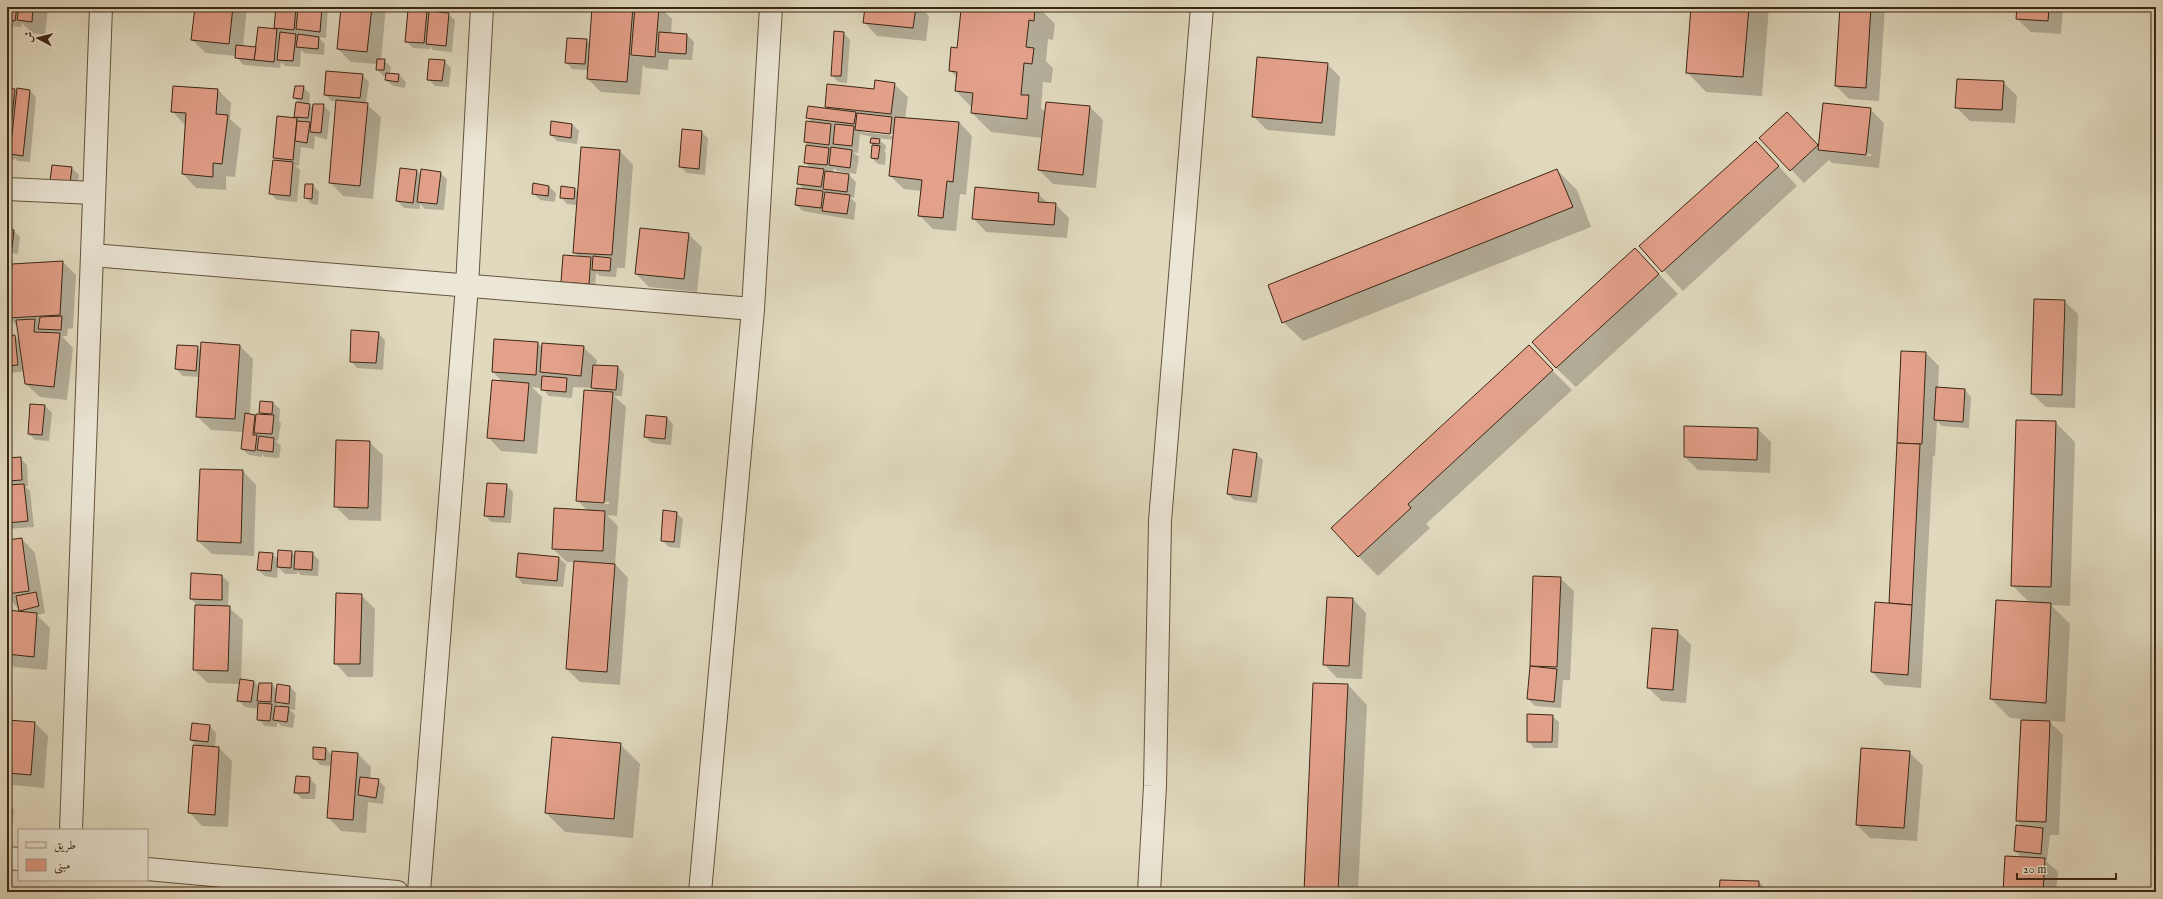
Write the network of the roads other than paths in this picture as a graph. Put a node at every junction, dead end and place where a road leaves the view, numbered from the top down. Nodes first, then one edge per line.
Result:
1 (101, 7) edge
2 (482, 7) edge
3 (771, 7) edge
4 (1202, 7) edge
5 (7, 189) edge
6 (94, 193) junction
7 (92, 255) junction
8 (467, 286) junction
9 (753, 309) junction
10 (71, 829) edge
11 (7, 858) edge
12 (18, 859) edge
13 (148, 869) edge
14 (301, 888) edge
15 (397, 892) edge
16 (419, 892) edge
17 (700, 892) edge
18 (1149, 892) edge

1 - 6 street
2 - 8 street
3 - 9 street
4 - 18 street
5 - 6 street
6 - 7 street
7 - 8 street
7 - 10 street
8 - 9 street
8 - 16 street
9 - 17 street
11 - 12 street
13 - 14 street
14 - 15 street

